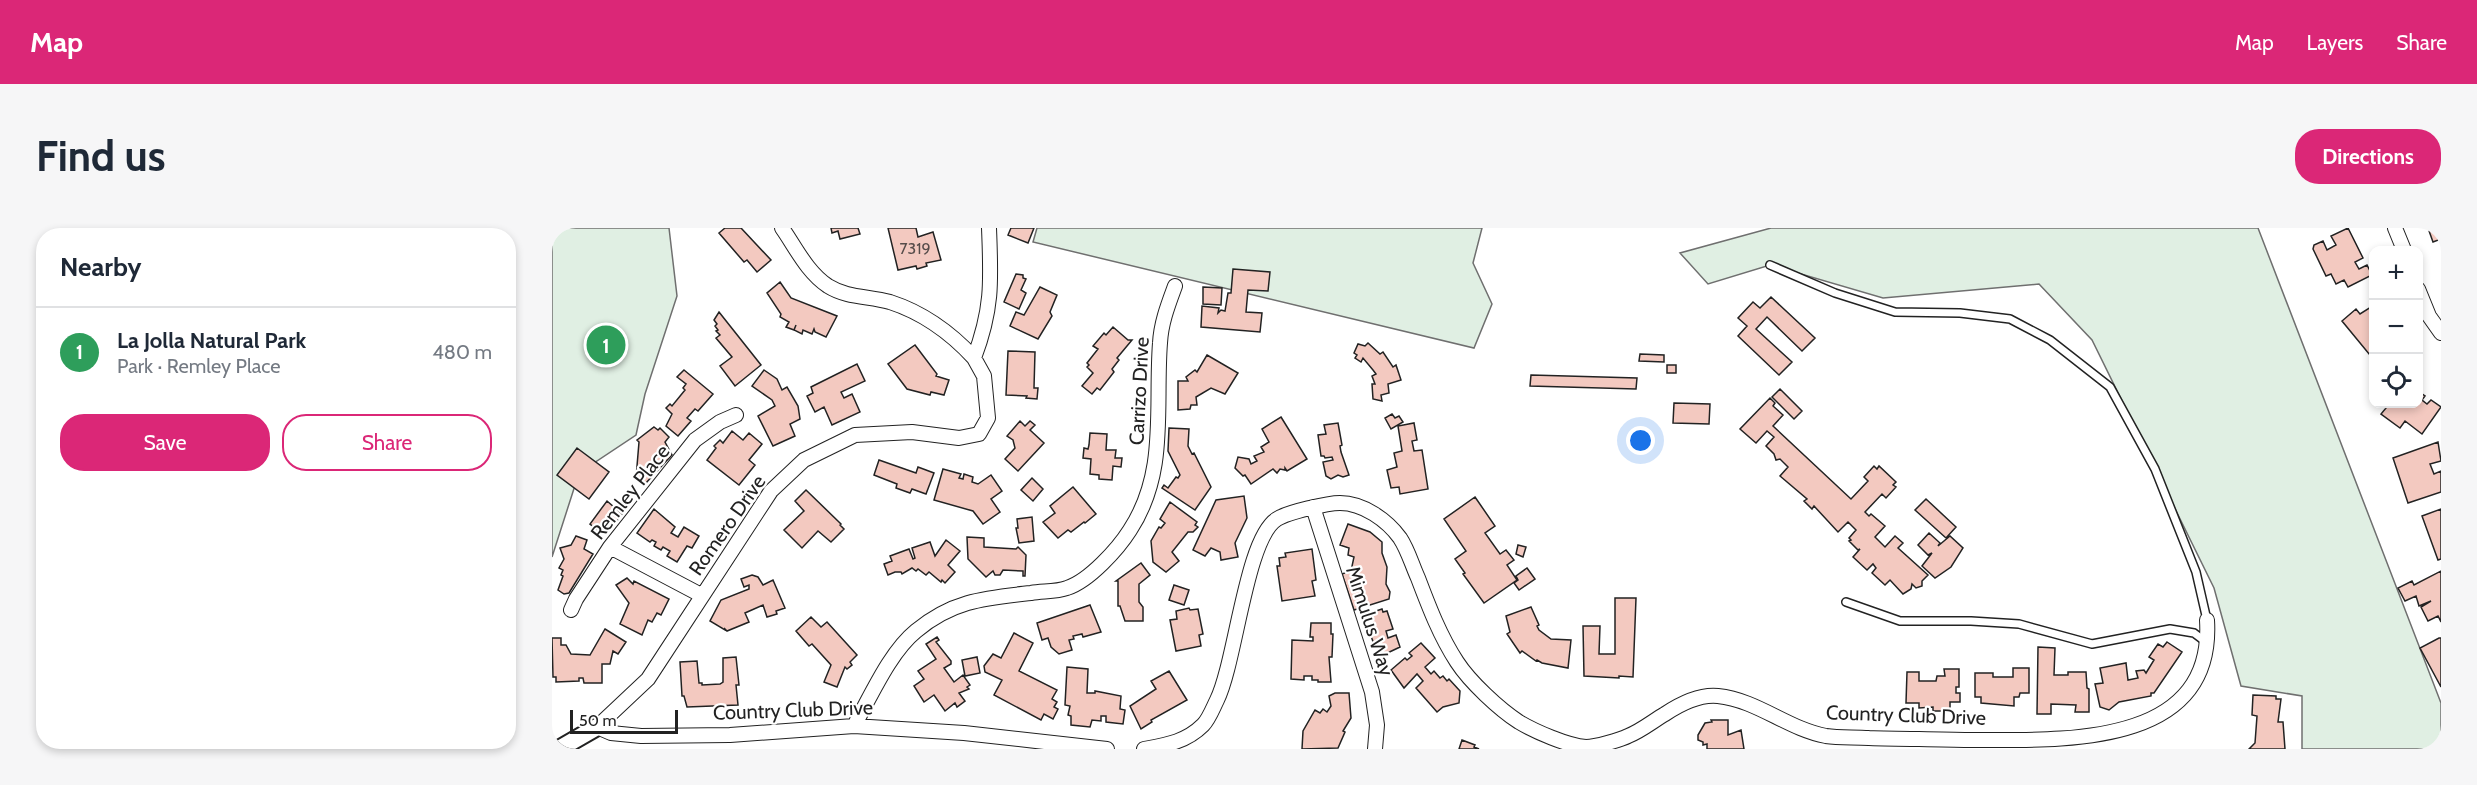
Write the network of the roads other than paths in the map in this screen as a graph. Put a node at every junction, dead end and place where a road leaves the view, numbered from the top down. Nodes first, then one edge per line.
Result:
1 (782, 228) edge
2 (989, 228) edge
3 (2395, 228) edge
4 (2402, 246) edge
5 (1770, 265) dead end
6 (1175, 286) dead end
7 (2423, 300) edge
8 (2441, 333) edge
9 (974, 358) junction
10 (736, 415) dead end
11 (1313, 507) junction
12 (610, 547) junction
13 (701, 595) junction
14 (1846, 602) dead end
15 (572, 610) dead end
16 (2207, 620) joint
17 (2208, 643) junction
18 (854, 726) junction
19 (597, 727) junction
20 (559, 749) edge
21 (1107, 749) edge
22 (1144, 749) edge
23 (1375, 749) edge

1 - 9 street
2 - 9 street
3 - 4 street
5 - 16 lane
6 - 18 street, Carrizo Drive
7 - 8 street
9 - 13 street, Romero Drive
10 - 12 street, Remley Place
11 - 17 street, Country Club Drive
11 - 22 street, Country Club Drive
11 - 23 street, Mimulus Way
12 - 13 street
12 - 15 street, Remley Place
13 - 19 street, Romero Drive
14 - 17 lane
16 - 17 street, Country Club Drive
18 - 19 street, Country Club Drive
18 - 21 street, Country Club Drive
19 - 20 street

